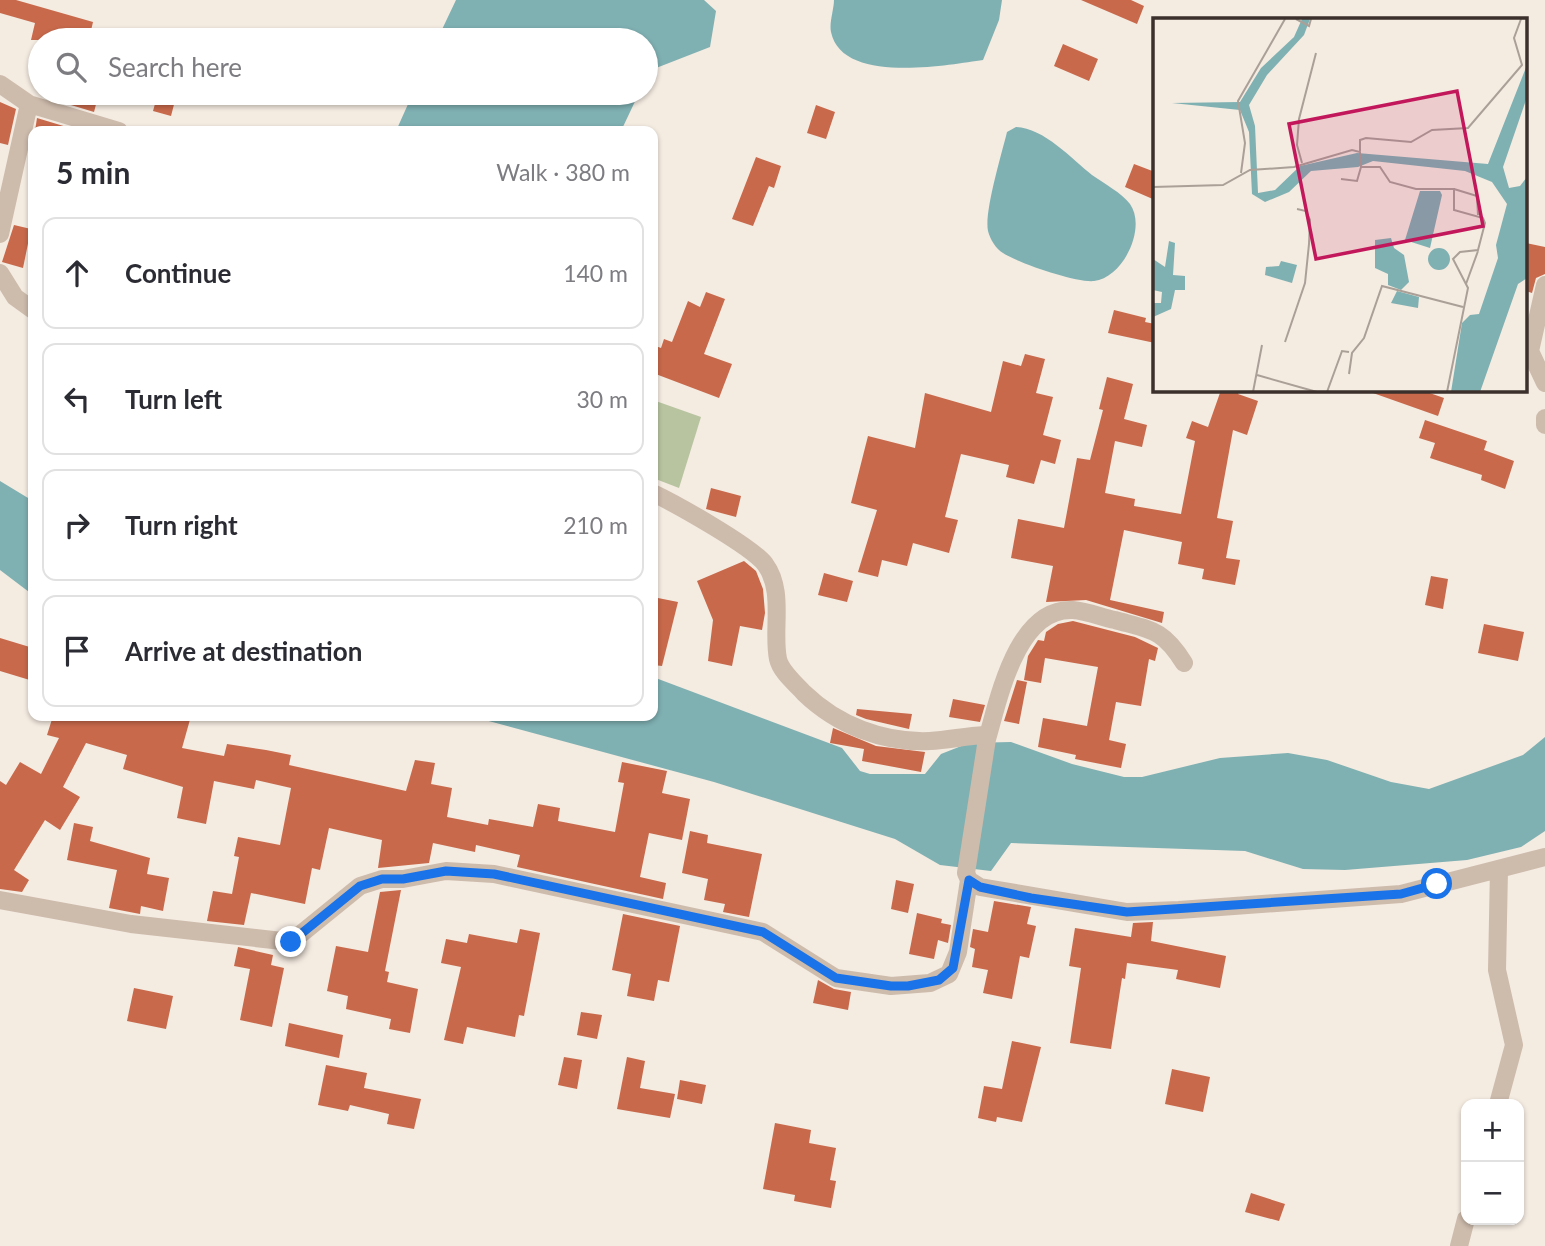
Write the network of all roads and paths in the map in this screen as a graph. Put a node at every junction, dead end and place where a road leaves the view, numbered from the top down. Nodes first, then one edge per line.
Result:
1 (0, 84) edge
2 (28, 103) edge
3 (29, 105) edge
4 (32, 105) edge
5 (102, 126) edge
6 (0, 234) edge
7 (0, 273) edge
8 (1545, 285) edge
9 (28, 306) edge
10 (1545, 383) edge
11 (1545, 418) edge
12 (1545, 425) edge
13 (658, 496) edge
14 (1184, 663) dead end
15 (987, 740) junction
16 (1545, 857) edge
17 (1499, 869) junction
18 (968, 877) junction
19 (0, 900) edge
20 (1499, 1099) edge
21 (1464, 1225) edge
22 (1459, 1246) edge

1 - 2 street
3 - 6 street
4 - 5 street
7 - 9 street
8 - 10 street
11 - 12 street
13 - 15 street
14 - 15 street
15 - 18 street
16 - 17 street
17 - 18 street
17 - 20 street
18 - 19 street
21 - 22 street

